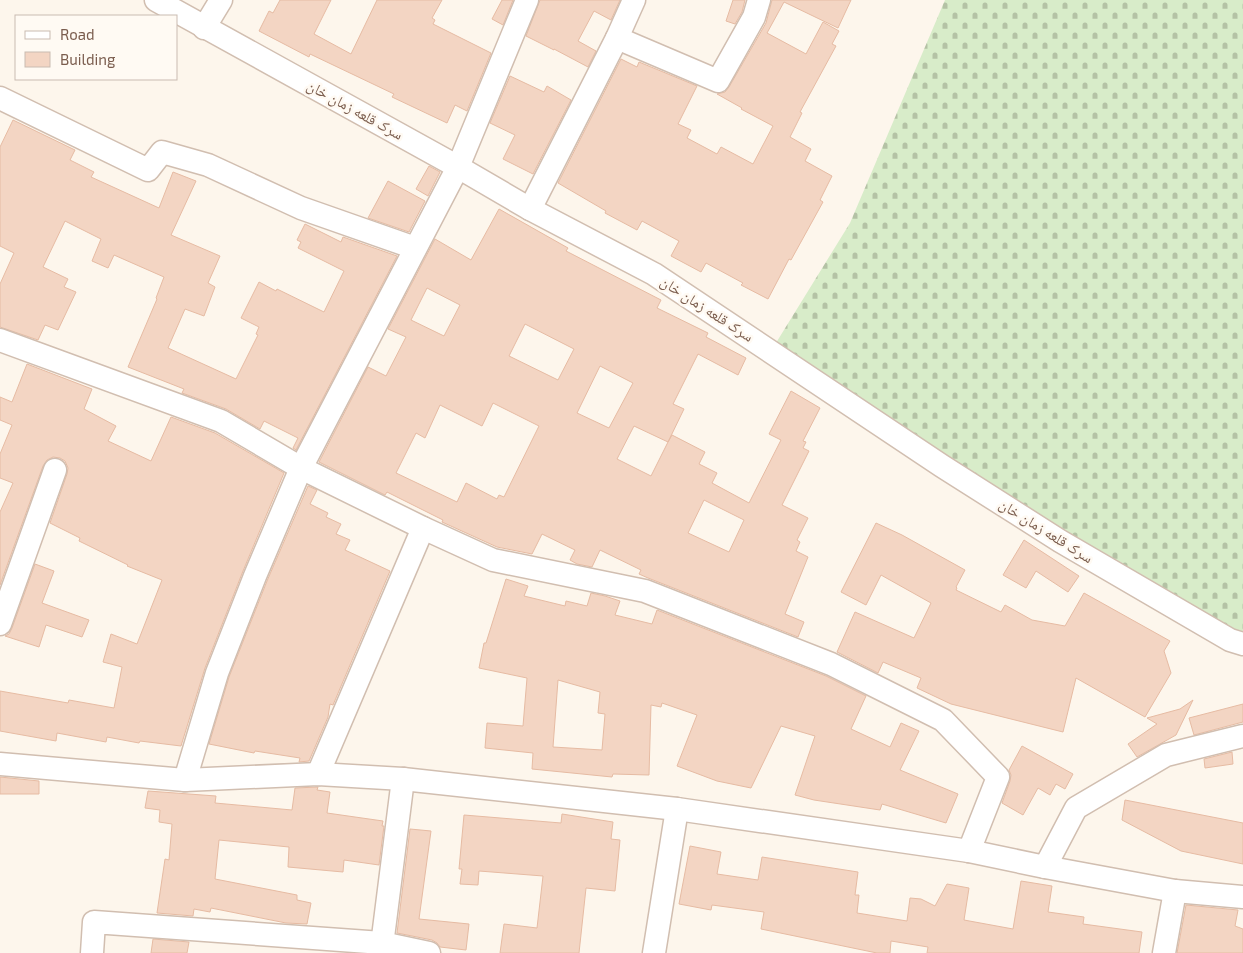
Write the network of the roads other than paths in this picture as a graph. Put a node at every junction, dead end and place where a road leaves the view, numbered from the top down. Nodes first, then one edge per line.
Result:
1 (156, 0) edge
2 (220, 0) edge
3 (527, 0) edge
4 (634, 0) edge
5 (760, 0) edge
6 (204, 28) junction
7 (617, 38) junction
8 (0, 98) edge
9 (458, 167) junction
10 (530, 209) junction
11 (415, 248) junction
12 (0, 340) edge
13 (301, 468) junction
14 (55, 470) dead end
15 (423, 528) junction
16 (0, 624) edge
17 (1243, 644) edge
18 (1243, 736) edge
19 (0, 764) edge
20 (318, 774) junction
21 (402, 779) junction
22 (185, 780) junction
23 (677, 809) junction
24 (969, 851) junction
25 (1045, 867) junction
26 (1175, 890) junction
27 (1243, 897) edge
28 (382, 948) edge
29 (92, 953) edge
30 (429, 953) edge
31 (654, 953) edge
32 (1164, 953) edge

1 - 6 street, سرک قلعه زمان خان
2 - 6 street
3 - 9 street
4 - 7 street
5 - 7 street
6 - 9 street, سرک قلعه زمان خان
7 - 10 street
8 - 11 street
9 - 10 street, سرک قلعه زمان خان
9 - 11 street
10 - 17 street, سرک قلعه زمان خان
11 - 13 street
12 - 13 street
13 - 15 street
13 - 22 street
14 - 16 street
15 - 20 street
15 - 24 street
18 - 25 street
19 - 22 street
20 - 21 street
20 - 22 street
21 - 23 street
21 - 28 street
23 - 24 street
23 - 31 street
24 - 25 street
25 - 26 street
26 - 27 street
26 - 32 street
28 - 29 street
28 - 30 street

